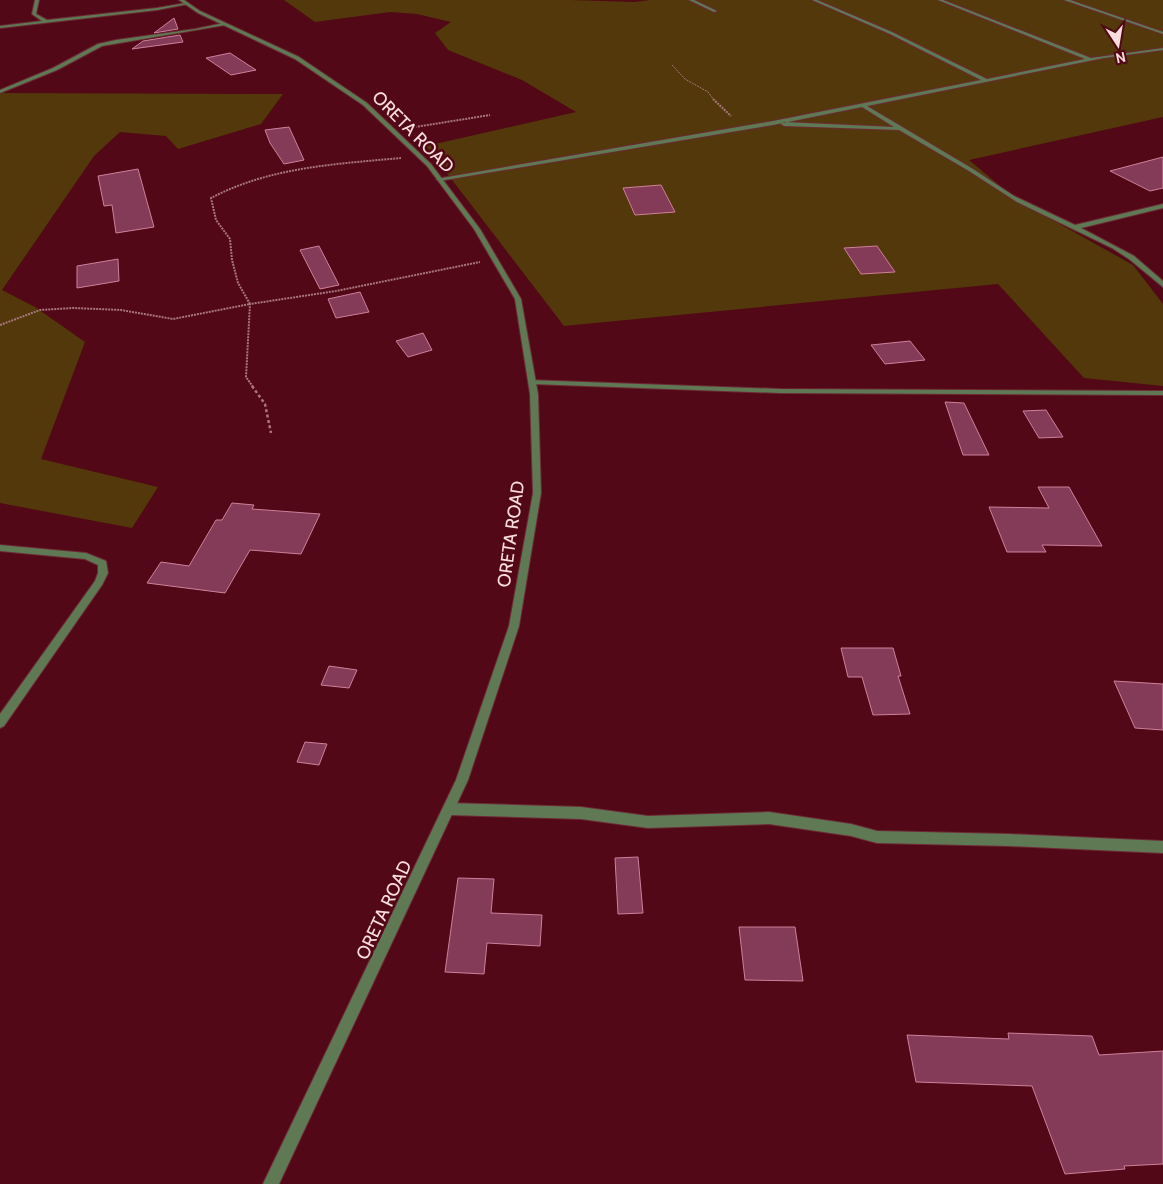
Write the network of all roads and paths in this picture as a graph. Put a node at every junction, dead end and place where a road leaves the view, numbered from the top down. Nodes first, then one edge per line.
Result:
1 (37, 0) edge
2 (691, 0) edge
3 (814, 0) edge
4 (940, 0) edge
5 (1066, 0) edge
6 (183, 2) edge
7 (715, 12) dead end
8 (45, 21) junction
9 (224, 24) junction
10 (0, 27) edge
11 (1163, 33) edge
12 (1163, 49) edge
13 (1149, 52) junction
14 (1163, 56) edge
15 (1091, 60) junction
16 (672, 65) dead end
17 (987, 81) junction
18 (0, 92) edge
19 (863, 105) junction
20 (490, 115) dead end
21 (800, 118) junction
22 (773, 123) junction
23 (812, 126) junction
24 (747, 127) junction
25 (897, 128) junction
26 (393, 131) junction
27 (419, 156) junction
28 (439, 179) junction
29 (1163, 206) edge
30 (1076, 227) junction
31 (495, 259) junction
32 (1163, 286) edge
33 (250, 304) junction
34 (0, 325) edge
35 (532, 382) junction
36 (1163, 394) edge
37 (271, 433) dead end
38 (0, 548) edge
39 (0, 723) edge
40 (449, 809) junction
41 (1163, 847) edge
42 (271, 1184) edge

1 - 8 street
2 - 7 street
3 - 17 street
4 - 15 street
5 - 11 street
6 - 8 street
6 - 9 street, ORETA ROAD
8 - 10 street
9 - 18 street
9 - 26 street, ORETA ROAD
12 - 13 street
13 - 14 street
13 - 15 street
15 - 17 street
16 - 24 path
17 - 19 street
19 - 21 street
19 - 25 street
20 - 26 path
21 - 22 street
21 - 23 street
22 - 23 street
22 - 24 street
23 - 25 street
24 - 28 street
25 - 30 street
26 - 27 street, ORETA ROAD
27 - 28 street, ORETA ROAD
27 - 33 path
28 - 31 street, ORETA ROAD
29 - 30 street
30 - 32 street
31 - 33 path
31 - 35 street, ORETA ROAD
33 - 34 path
33 - 37 path
35 - 36 street
35 - 40 street, ORETA ROAD
38 - 39 street
40 - 41 street
40 - 42 street, ORETA ROAD

